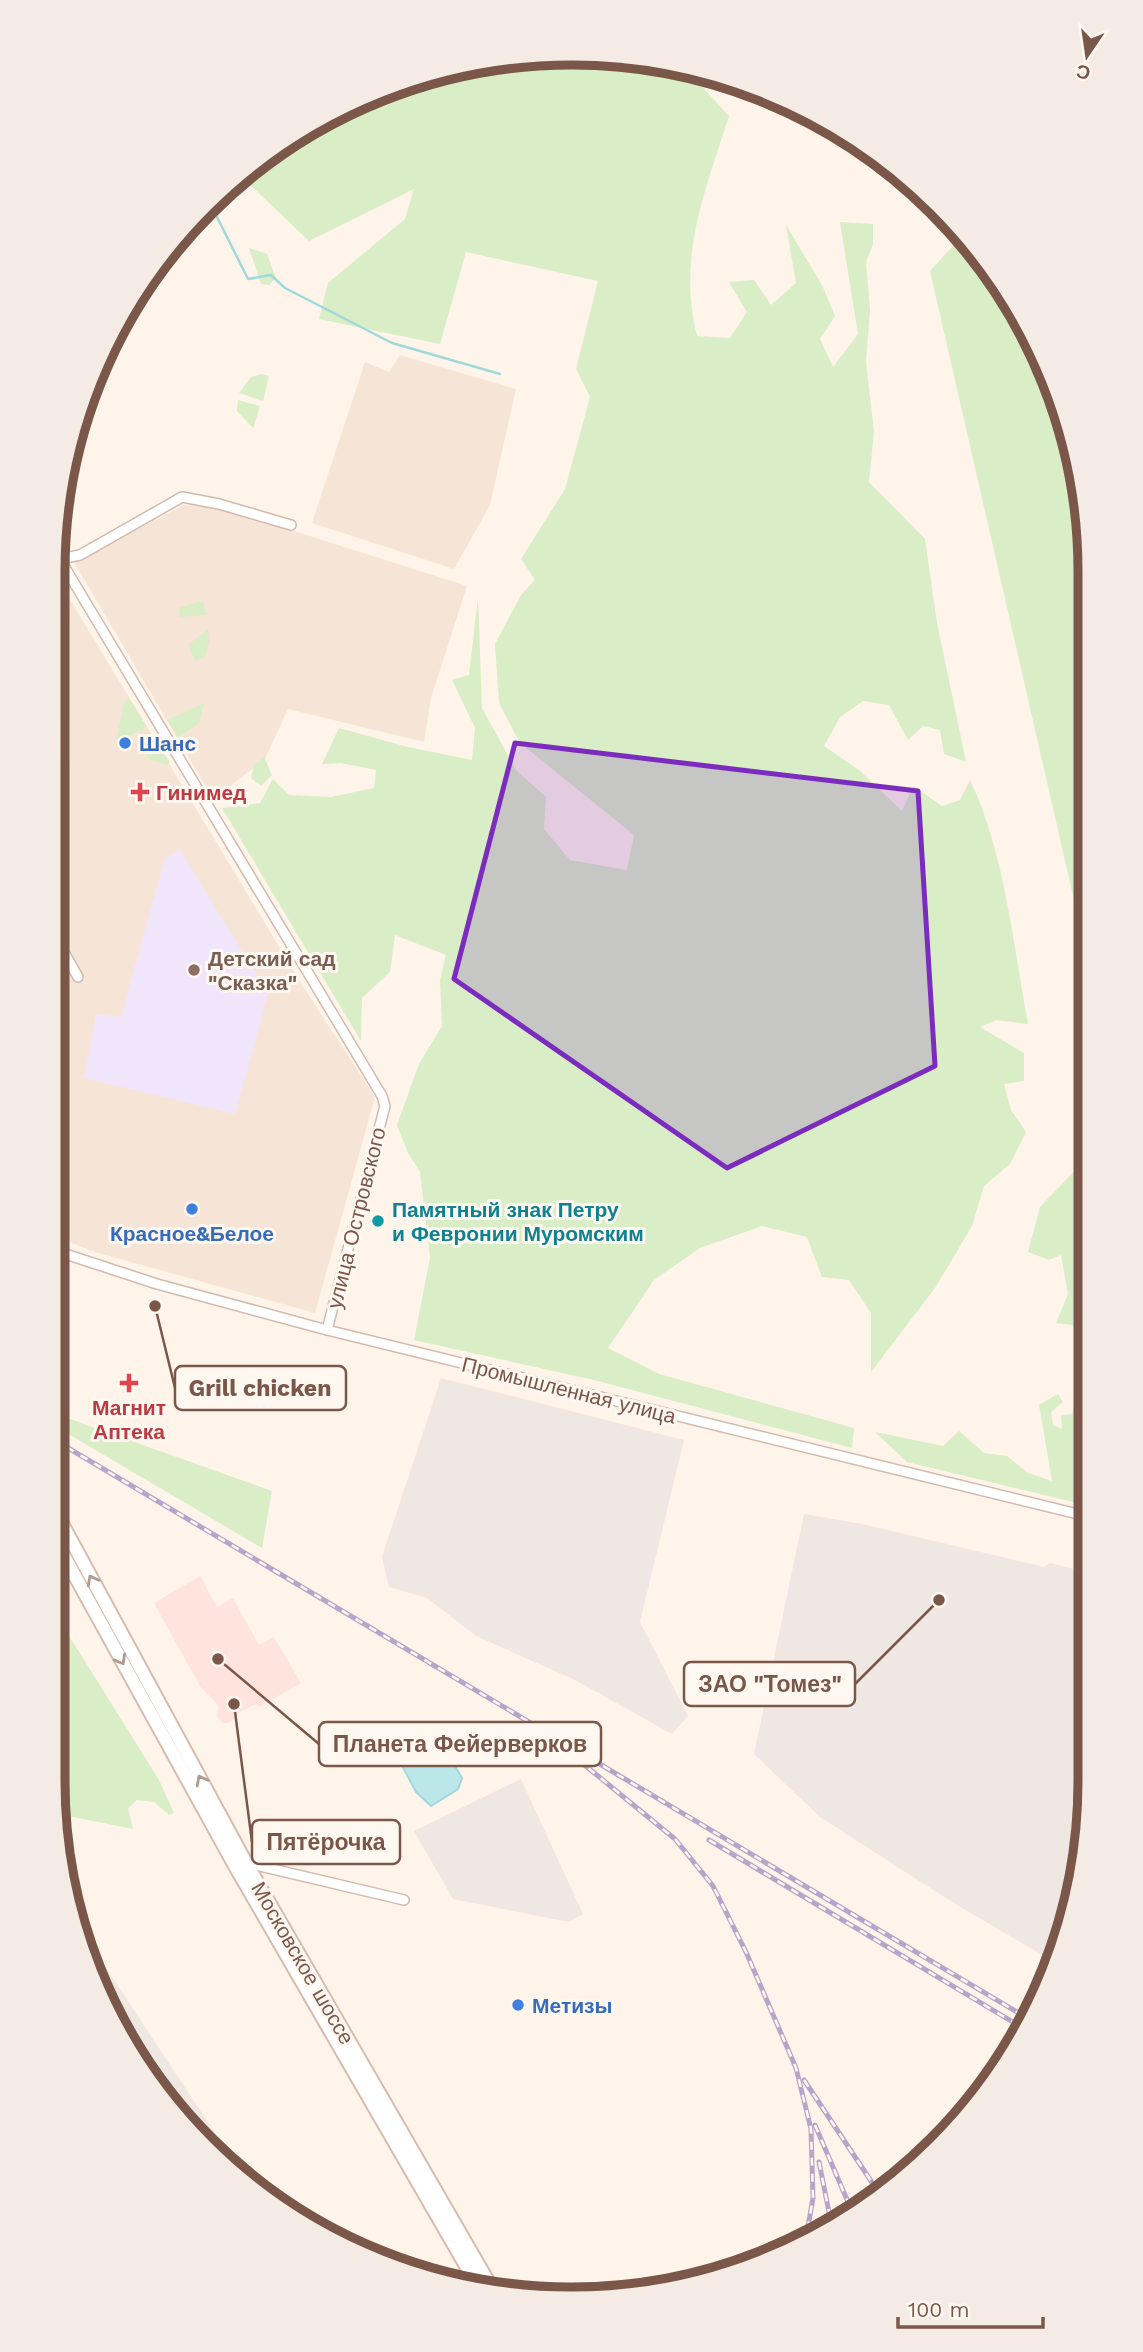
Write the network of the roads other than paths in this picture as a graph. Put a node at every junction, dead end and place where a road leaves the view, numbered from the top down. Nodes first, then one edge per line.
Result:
1 (291, 525) dead end
2 (66, 555) edge
3 (65, 568) edge
4 (65, 955) edge
5 (78, 977) dead end
6 (65, 1254) edge
7 (327, 1330) junction
8 (1078, 1514) edge
9 (65, 1529) edge
10 (65, 1559) edge
11 (240, 1864) junction
12 (404, 1900) dead end
13 (473, 2278) edge
14 (487, 2280) edge

1 - 2 street
3 - 7 street, улица Островского
4 - 5 street
6 - 7 street, Промышленная улица
7 - 8 street, Промышленная улица
11 -> 9 main road, Московское шоссе
10 -> 11 main road, Московское шоссе
11 - 12 street
11 - 13 main road, Московское шоссе
11 - 14 main road, Московское шоссе

